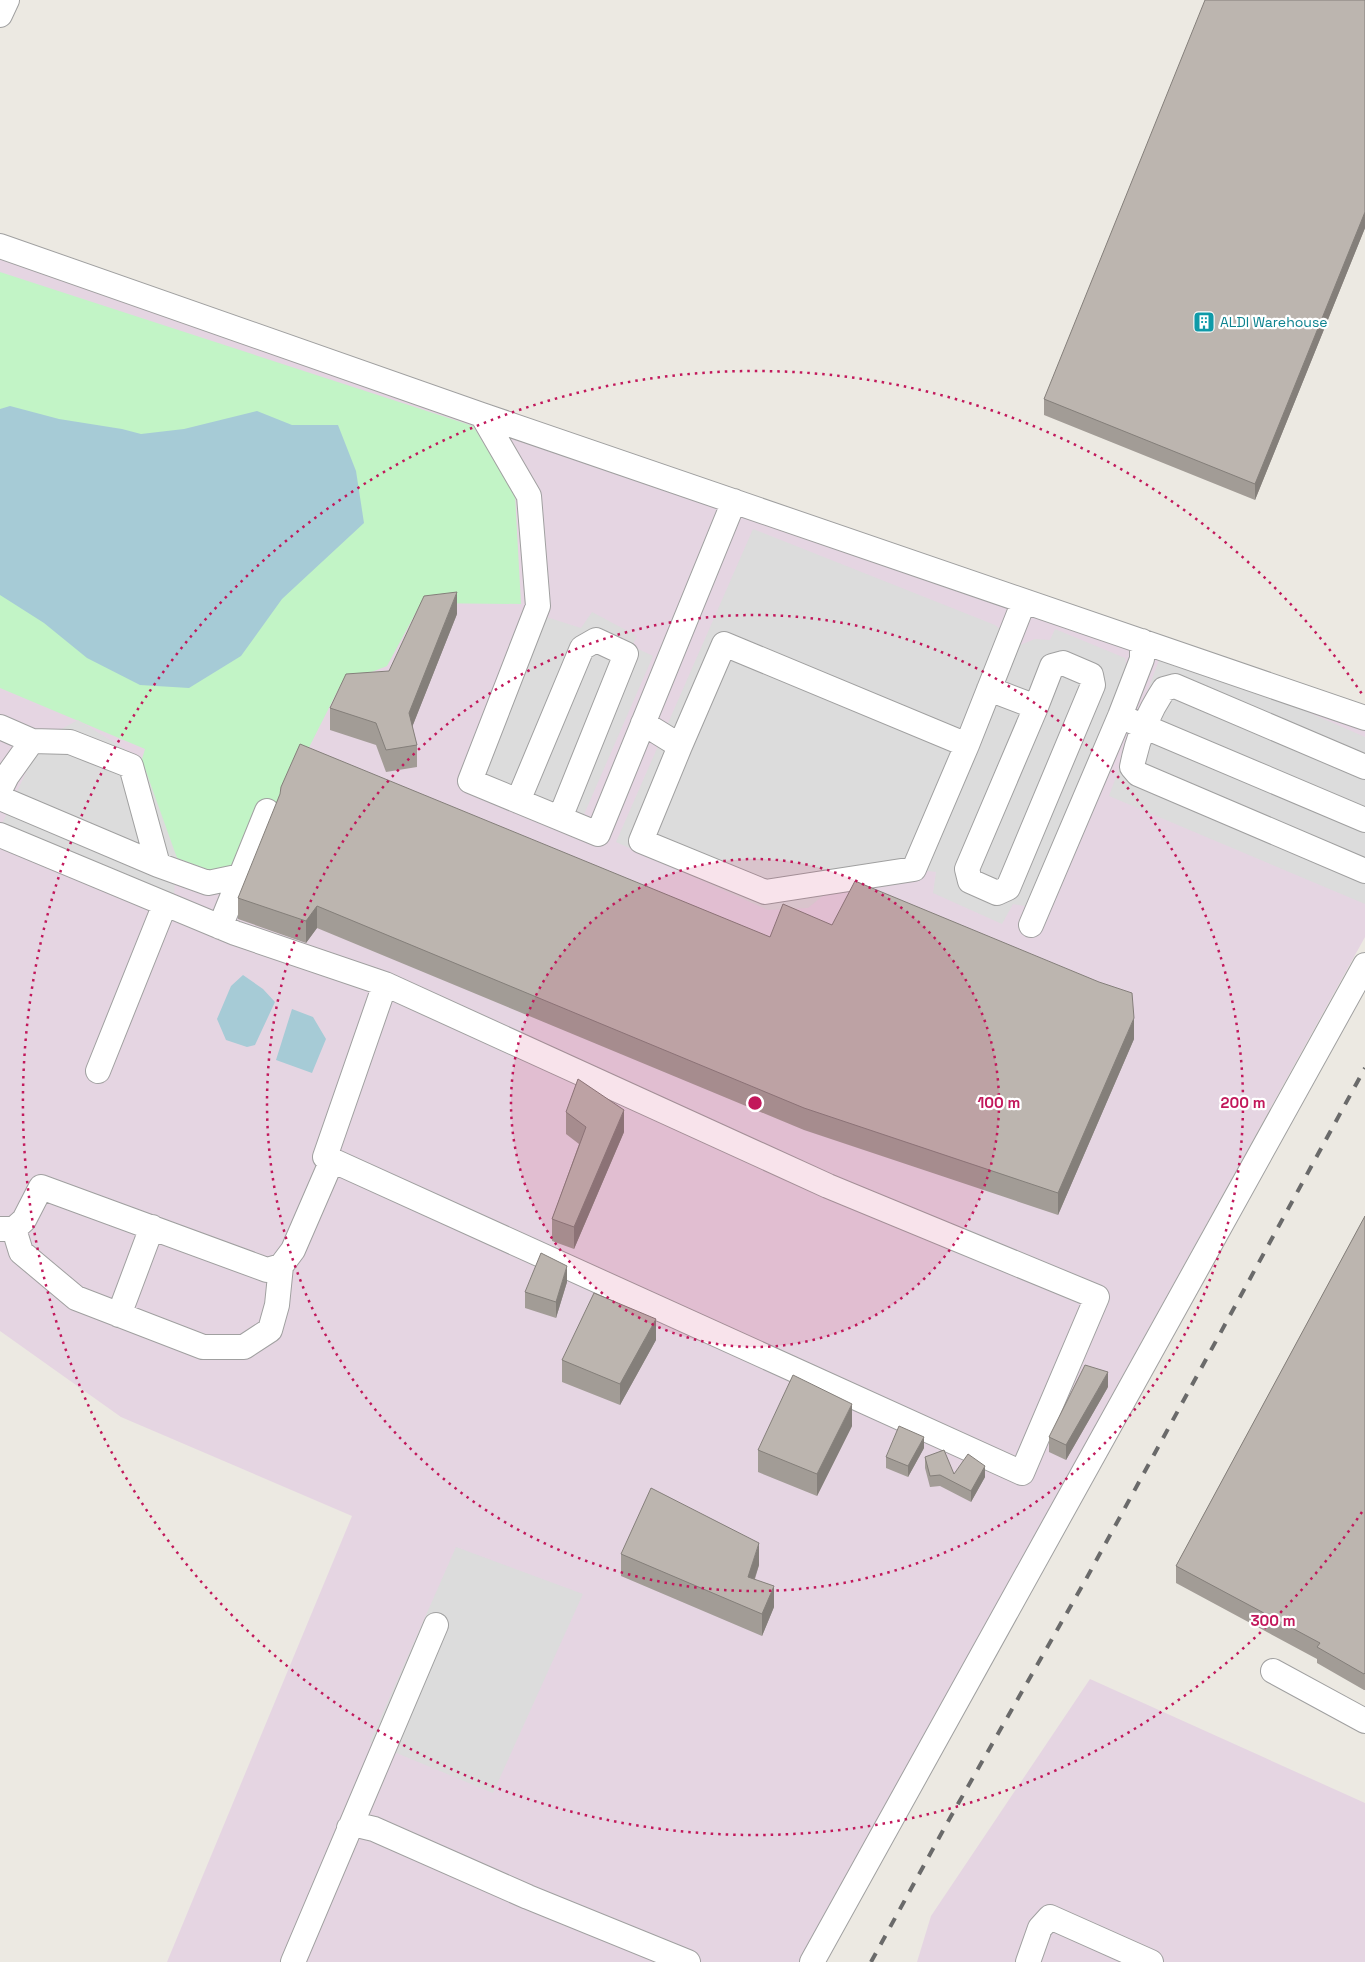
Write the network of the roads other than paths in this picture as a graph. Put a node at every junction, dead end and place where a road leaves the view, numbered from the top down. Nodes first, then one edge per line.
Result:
1 (7, 0) edge
2 (0, 16) edge
3 (0, 246) edge
4 (482, 415) junction
5 (734, 502) junction
6 (1024, 601) junction
7 (1142, 641) junction
8 (990, 689) junction
9 (1036, 707) junction
10 (1082, 711) junction
11 (1365, 718) edge
12 (643, 723) junction
13 (1145, 726) junction
14 (0, 727) edge
15 (1116, 727) junction
16 (32, 741) junction
17 (680, 746) junction
18 (967, 746) junction
19 (1135, 751) junction
20 (1365, 767) edge
21 (0, 790) edge
22 (0, 798) edge
23 (518, 801) junction
24 (267, 811) dead end
25 (560, 818) junction
26 (1365, 820) edge
27 (0, 834) edge
28 (158, 865) junction
29 (1365, 871) edge
30 (241, 876) junction
31 (165, 904) junction
32 (1031, 925) dead end
33 (220, 927) junction
34 (1365, 964) edge
35 (384, 984) junction
36 (98, 1071) dead end
37 (332, 1160) junction
38 (152, 1227) junction
39 (7, 1229) edge
40 (281, 1266) junction
41 (119, 1315) junction
42 (436, 1625) dead end
43 (1273, 1671) dead end
44 (1365, 1721) edge
45 (349, 1828) junction
46 (293, 1962) edge
47 (688, 1962) edge
48 (812, 1962) edge
49 (1028, 1962) edge
50 (1151, 1962) edge

1 - 2 street
3 - 4 street
4 - 5 street
4 - 23 street
5 - 6 street
5 - 12 street
6 - 7 street
6 - 8 street
7 - 11 street
7 - 15 street
8 - 9 street
8 - 18 street
9 - 10 street
9 - 10 street
10 - 15 street
12 - 17 street
12 - 25 street
13 - 15 street
13 - 19 street
13 - 20 street
13 - 26 street
14 - 16 street
15 - 19 street
15 - 32 street
16 - 21 street
16 - 28 street
17 - 18 street
17 - 18 street
19 - 29 street
22 - 28 street
23 - 25 street
23 - 25 street
24 - 30 street
27 - 31 street
28 - 30 street
30 - 33 street
31 - 33 street
31 - 36 street
33 - 35 street
34 - 48 street
35 - 37 street
35 - 37 street
37 - 40 street
38 - 39 street
38 - 40 street
38 - 41 street
39 - 41 street
40 - 41 street
42 - 45 street
43 - 44 street
45 - 46 street
45 - 47 street
49 - 50 street

